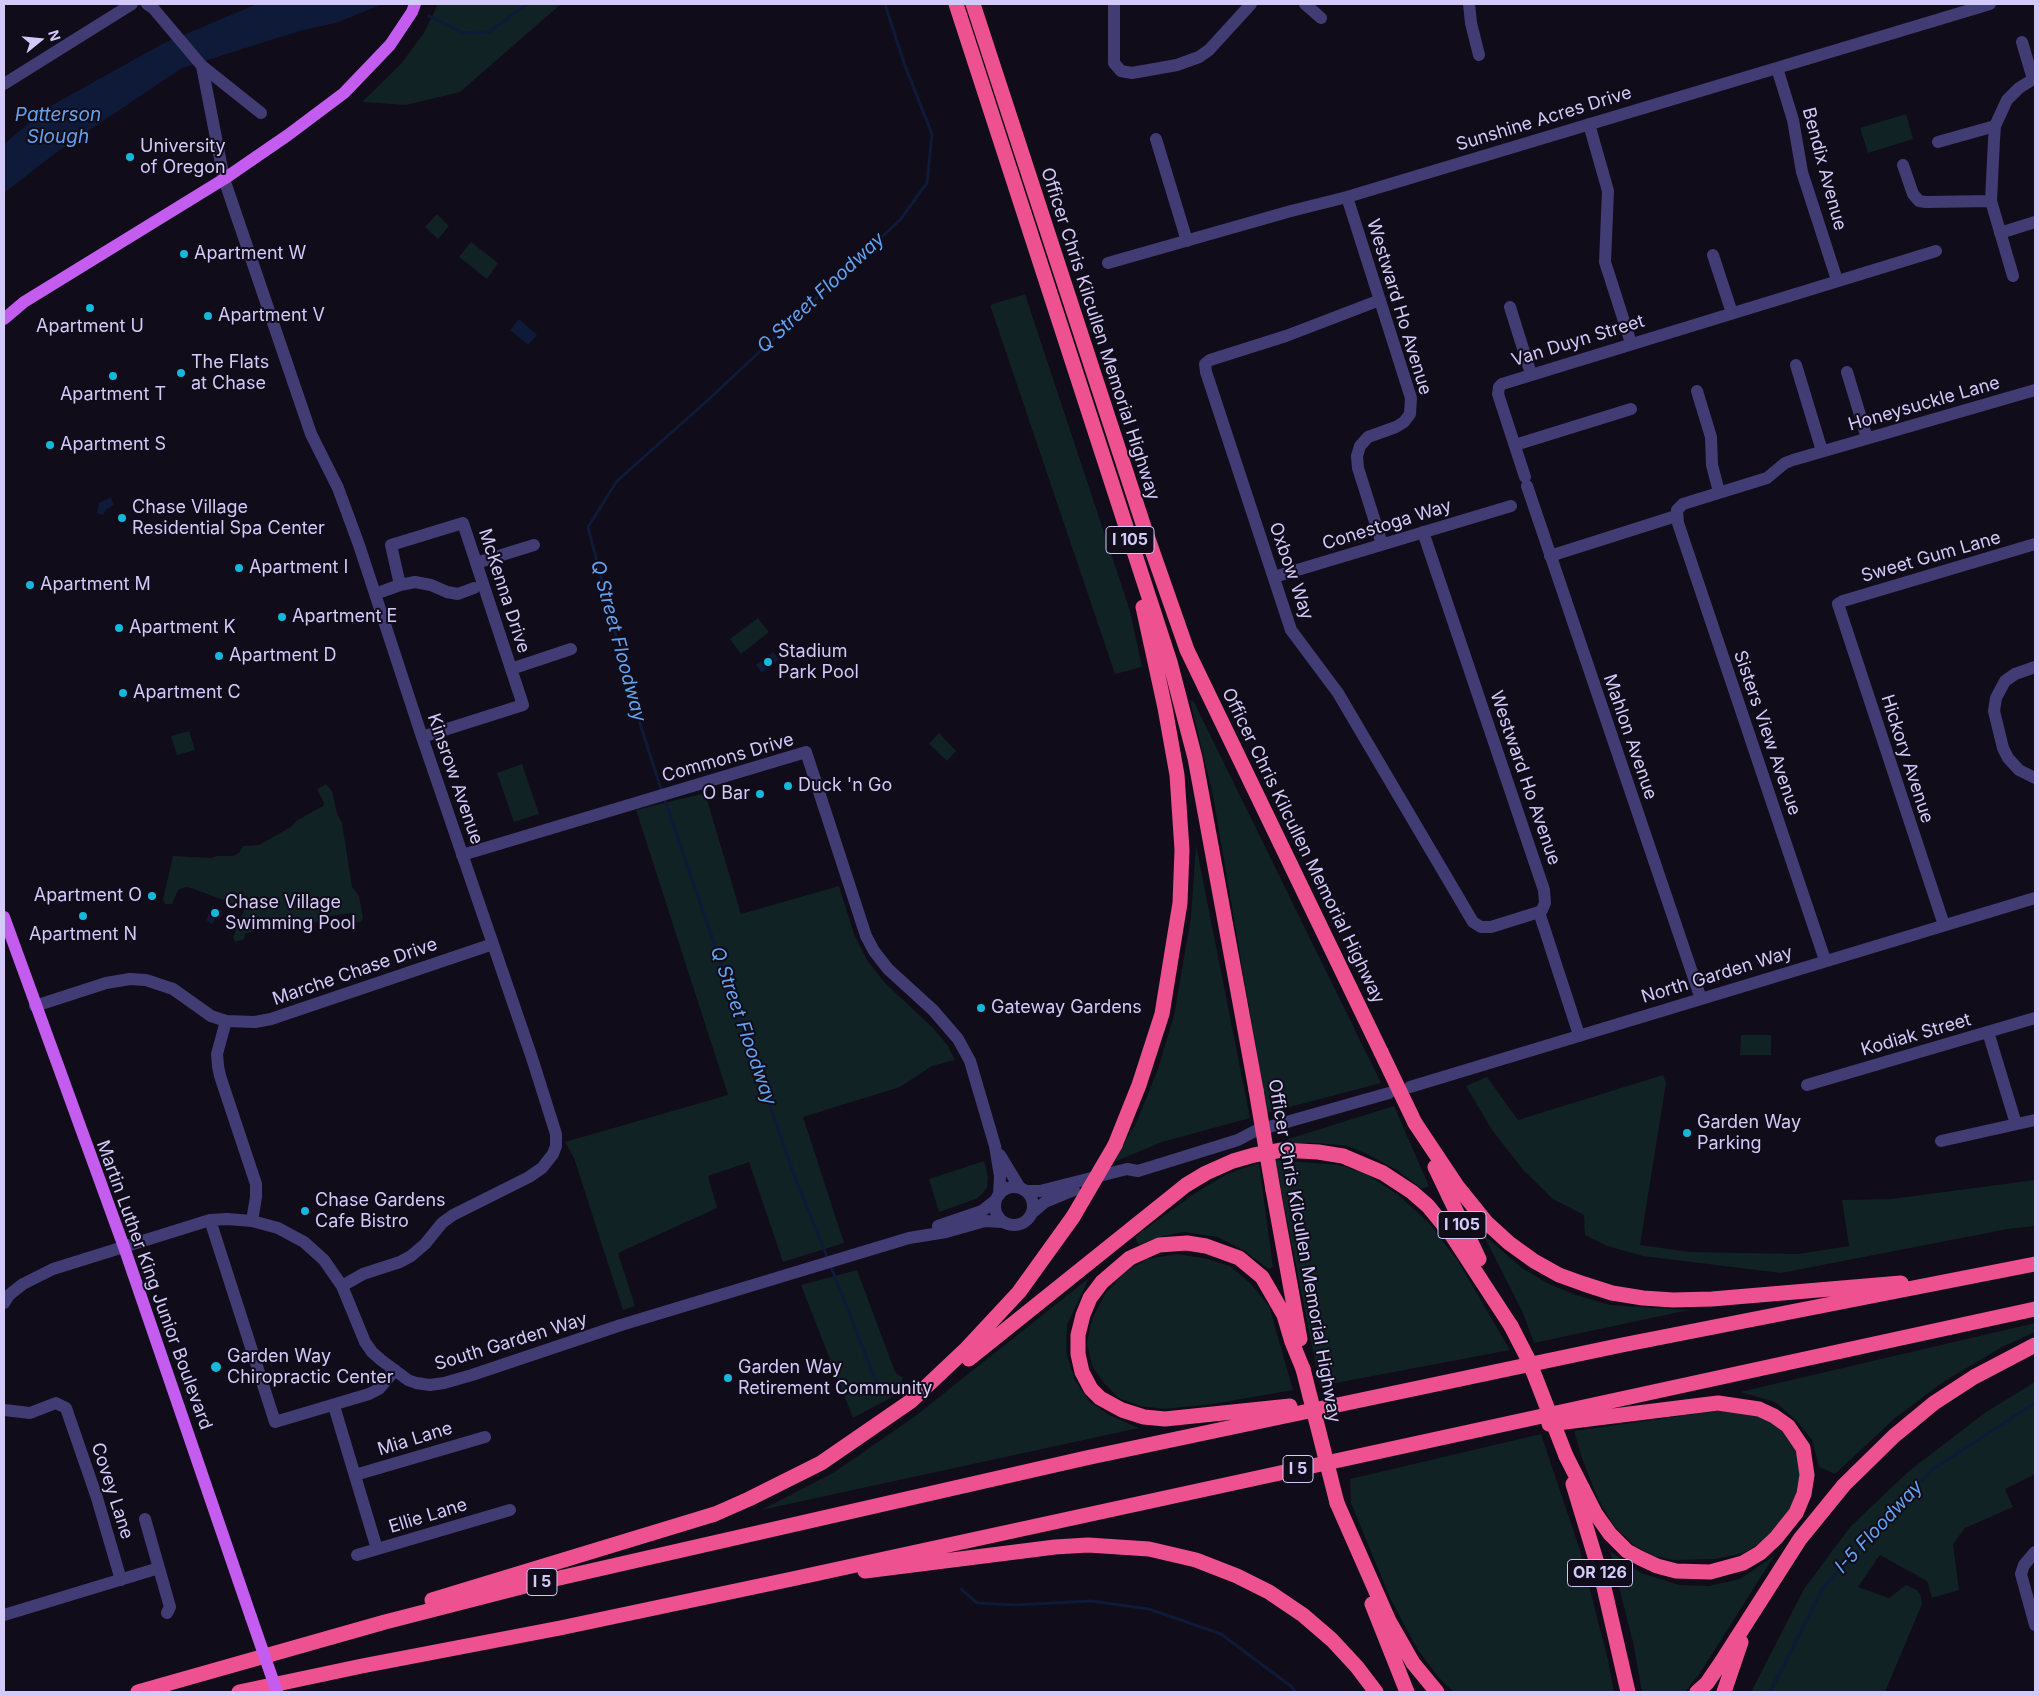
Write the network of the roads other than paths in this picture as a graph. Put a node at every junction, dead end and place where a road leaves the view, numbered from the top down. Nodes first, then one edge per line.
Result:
1 (132, 4) edge
2 (147, 4) edge
3 (416, 4) edge
4 (956, 4) edge
5 (973, 4) edge
6 (1114, 4) edge
7 (1251, 4) edge
8 (1305, 4) edge
9 (1469, 4) edge
10 (1990, 4) edge
11 (1970, 6) edge
12 (1321, 18) dead end
13 (2022, 42) dead end
14 (1480, 55) dead end
15 (202, 66) junction
16 (1776, 68) junction
17 (2034, 79) edge
18 (4, 84) edge
19 (262, 113) dead end
20 (1589, 124) junction
21 (1996, 126) junction
22 (1156, 139) dead end
23 (1938, 142) dead end
24 (1903, 165) dead end
25 (224, 179) junction
26 (1347, 197) junction
27 (1991, 201) junction
28 (2035, 222) edge
29 (2000, 233) junction
30 (1187, 241) junction
31 (1936, 250) dead end
32 (1713, 255) dead end
33 (1108, 264) dead end
34 (2013, 276) dead end
35 (1837, 280) junction
36 (1380, 300) junction
37 (1510, 307) dead end
38 (1732, 313) junction
39 (4, 318) edge
40 (1631, 343) junction
41 (1796, 365) dead end
42 (1847, 372) dead end
43 (1531, 374) junction
44 (2035, 390) edge
45 (1697, 391) dead end
46 (1631, 409) dead end
47 (1867, 438) junction
48 (1515, 445) junction
49 (1822, 451) junction
50 (1526, 482) joint
51 (1719, 492) junction
52 (1511, 506) dead end
53 (1676, 516) junction
54 (1126, 527) junction
55 (1424, 532) junction
56 (1382, 544) junction
57 (2035, 544) edge
58 (534, 546) dead end
59 (1550, 556) junction
60 (476, 564) junction
61 (1274, 577) junction
62 (400, 585) junction
63 (474, 588) dead end
64 (375, 594) junction
65 (1838, 604) joint
66 (571, 649) dead end
67 (2035, 667) edge
68 (511, 669) junction
69 (422, 736) junction
70 (2035, 778) edge
71 (462, 854) junction
72 (2035, 898) edge
73 (1539, 912) junction
74 (4, 917) edge
75 (1944, 925) junction
76 (493, 944) junction
77 (1825, 960) junction
78 (1701, 999) junction
79 (35, 1006) junction
80 (2035, 1018) edge
81 (226, 1021) junction
82 (1988, 1032) junction
83 (1579, 1035) junction
84 (1807, 1085) dead end
85 (1410, 1087) dead end
86 (1389, 1093) dead end
87 (2035, 1120) edge
88 (1415, 1123) junction
89 (2016, 1124) junction
90 (1269, 1128) dead end
91 (1941, 1141) dead end
92 (995, 1146) junction
93 (1127, 1169) junction
94 (1104, 1177) junction
95 (1023, 1190) junction
96 (997, 1197) junction
97 (1032, 1213) junction
98 (210, 1220) junction
99 (252, 1221) junction
100 (1002, 1222) junction
101 (918, 1236) junction
102 (124, 1247) junction
103 (2035, 1264) edge
104 (1982, 1276) junction
105 (342, 1286) junction
106 (4, 1303) edge
107 (2035, 1309) edge
108 (1511, 1326) junction
109 (2035, 1345) edge
110 (1303, 1369) junction
111 (395, 1370) junction
112 (1368, 1398) junction
113 (911, 1402) junction
114 (334, 1406) junction
115 (4, 1410) edge
116 (1458, 1435) junction
117 (485, 1437) dead end
118 (1566, 1456) junction
119 (354, 1475) junction
120 (1337, 1503) junction
121 (510, 1510) dead end
122 (145, 1519) dead end
123 (377, 1549) junction
124 (2035, 1552) edge
125 (357, 1555) dead end
126 (159, 1568) junction
127 (792, 1579) junction
128 (121, 1580) junction
129 (167, 1613) dead end
130 (4, 1615) edge
131 (1749, 1620) junction
132 (385, 1622) junction
133 (2035, 1625) edge
134 (138, 1692) edge
135 (239, 1692) edge
136 (277, 1692) edge
137 (1376, 1692) edge
138 (1407, 1692) edge
139 (1436, 1692) edge
140 (1628, 1692) edge
141 (1697, 1692) edge
142 (1724, 1692) edge

1 - 18 street
2 - 15 street
3 - 25 main road
4 - 54 highway, Officer Chris Kilcullen Memorial Highway / I 105
5 - 88 highway, Officer Chris Kilcullen Memorial Highway / I 105, bridge
6 - 7 street
8 - 12 street
9 - 14 street
10 - 11 street, Sunshine Acres Drive
11 - 16 street, Sunshine Acres Drive
13 - 17 street
15 - 19 street
15 - 25 street, Kinsrow Avenue
16 - 20 street, Sunshine Acres Drive
16 - 35 street, Bendix Avenue
17 - 21 street
20 - 26 street, Sunshine Acres Drive
20 - 40 street
21 - 23 street
21 - 27 street
22 - 30 street
24 - 27 street
25 - 39 main road
25 - 64 street, Kinsrow Avenue
26 - 30 street, Sunshine Acres Drive
26 - 36 street, Westward Ho Avenue
27 - 29 street
28 - 29 street
29 - 34 street
30 - 33 street, Sunshine Acres Drive
31 - 35 street, Van Duyn Street
32 - 38 street
35 - 38 street, Van Duyn Street
36 - 56 street, Westward Ho Avenue
36 - 61 street, Oxbow Way
37 - 43 street
38 - 40 street, Van Duyn Street
40 - 43 street, Van Duyn Street
41 - 49 street
42 - 47 street
43 - 48 street, Van Duyn Street
44 - 47 street, Honeysuckle Lane
45 - 51 street
46 - 48 street
47 - 49 street, Honeysuckle Lane
48 - 50 street, Van Duyn Street
49 - 51 street, Honeysuckle Lane
50 - 59 street, Mahlon Avenue
51 - 53 street, Honeysuckle Lane
52 - 55 street, Conestoga Way
53 - 59 street, Honeysuckle Lane
53 - 77 street, Sisters View Avenue
54 - 110 highway, Officer Chris Kilcullen Memorial Highway / I 105, bridge
54 - 113 highway, bridge
55 - 56 street, Conestoga Way
55 - 73 street, Westward Ho Avenue
56 - 61 street, Conestoga Way
57 - 65 street, Sweet Gum Lane
58 - 60 street
59 - 78 street, Mahlon Avenue
60 - 62 street, McKenna Drive
60 - 68 street, McKenna Drive
61 - 73 street, Oxbow Way
62 - 63 street
62 - 64 street
64 - 69 street, Kinsrow Avenue
65 - 75 street, Hickory Avenue
66 - 68 street
67 - 70 street
68 - 69 street, McKenna Drive
69 - 71 street, Kinsrow Avenue
71 - 76 street, Kinsrow Avenue
71 - 92 street, Commons Drive
72 - 75 street, North Garden Way
73 - 83 street, Westward Ho Avenue
74 - 79 main road, Martin Luther King Junior Boulevard
75 - 77 street, North Garden Way
76 - 81 street, Marche Chase Drive
76 - 105 street, Kinsrow Avenue
77 - 78 street, North Garden Way
78 - 83 street, North Garden Way
79 - 81 street, Marche Chase Drive
79 - 102 main road, Martin Luther King Junior Boulevard
80 - 82 street, Kodiak Street
81 - 99 street
82 - 84 street, Kodiak Street
82 - 89 street
83 - 85 street, North Garden Way
86 - 90 street
87 - 89 street
88 - 104 highway
88 - 108 highway, Officer Chris Kilcullen Memorial Highway / I 105
89 - 91 street
92 - 95 street, Commons Drive
92 - 96 street, Commons Drive
93 - 93 street, South Garden Way
93 - 94 street, South Garden Way
94 - 95 street, South Garden Way
94 - 97 street
95 - 96 street, South Garden Way
95 - 97 street
96 - 100 street
96 - 101 street, South Garden Way
97 - 100 street, South Garden Way
98 - 99 street, South Garden Way
98 - 102 street, South Garden Way
98 - 114 street
99 - 105 street, South Garden Way
100 - 101 street, South Garden Way
101 - 111 street, South Garden Way
102 - 106 street, South Garden Way
102 - 136 main road, Martin Luther King Junior Boulevard, bridge
103 - 104 highway, I 5
104 - 112 highway, I 5
105 - 111 street, South Garden Way
107 - 116 highway, I 5
108 - 113 highway
108 - 118 highway, Officer Chris Kilcullen Memorial Highway / I 105, bridge
109 - 131 highway
110 - 112 highway
110 - 120 highway, Officer Chris Kilcullen Memorial Highway / I 105, bridge
111 - 114 street
112 - 132 highway, I 5
113 - 132 highway
114 - 119 street
115 - 128 street, Covey Lane
116 - 118 highway
116 - 127 highway, I 5
117 - 119 street, Mia Lane
118 - 140 highway, Officer Chris Kilcullen Memorial Highway / OR 126
119 - 123 street
120 - 138 highway, Officer Chris Kilcullen Memorial Highway
120 - 139 highway
121 - 123 street, Ellie Lane
122 - 126 street, Covey Lane
123 - 125 street, Ellie Lane
124 - 133 street
126 - 128 street
126 - 129 street, Covey Lane
127 - 135 highway, I 5
127 - 137 highway
128 - 130 street
131 - 141 highway
131 - 142 highway
132 - 134 highway, I 5

